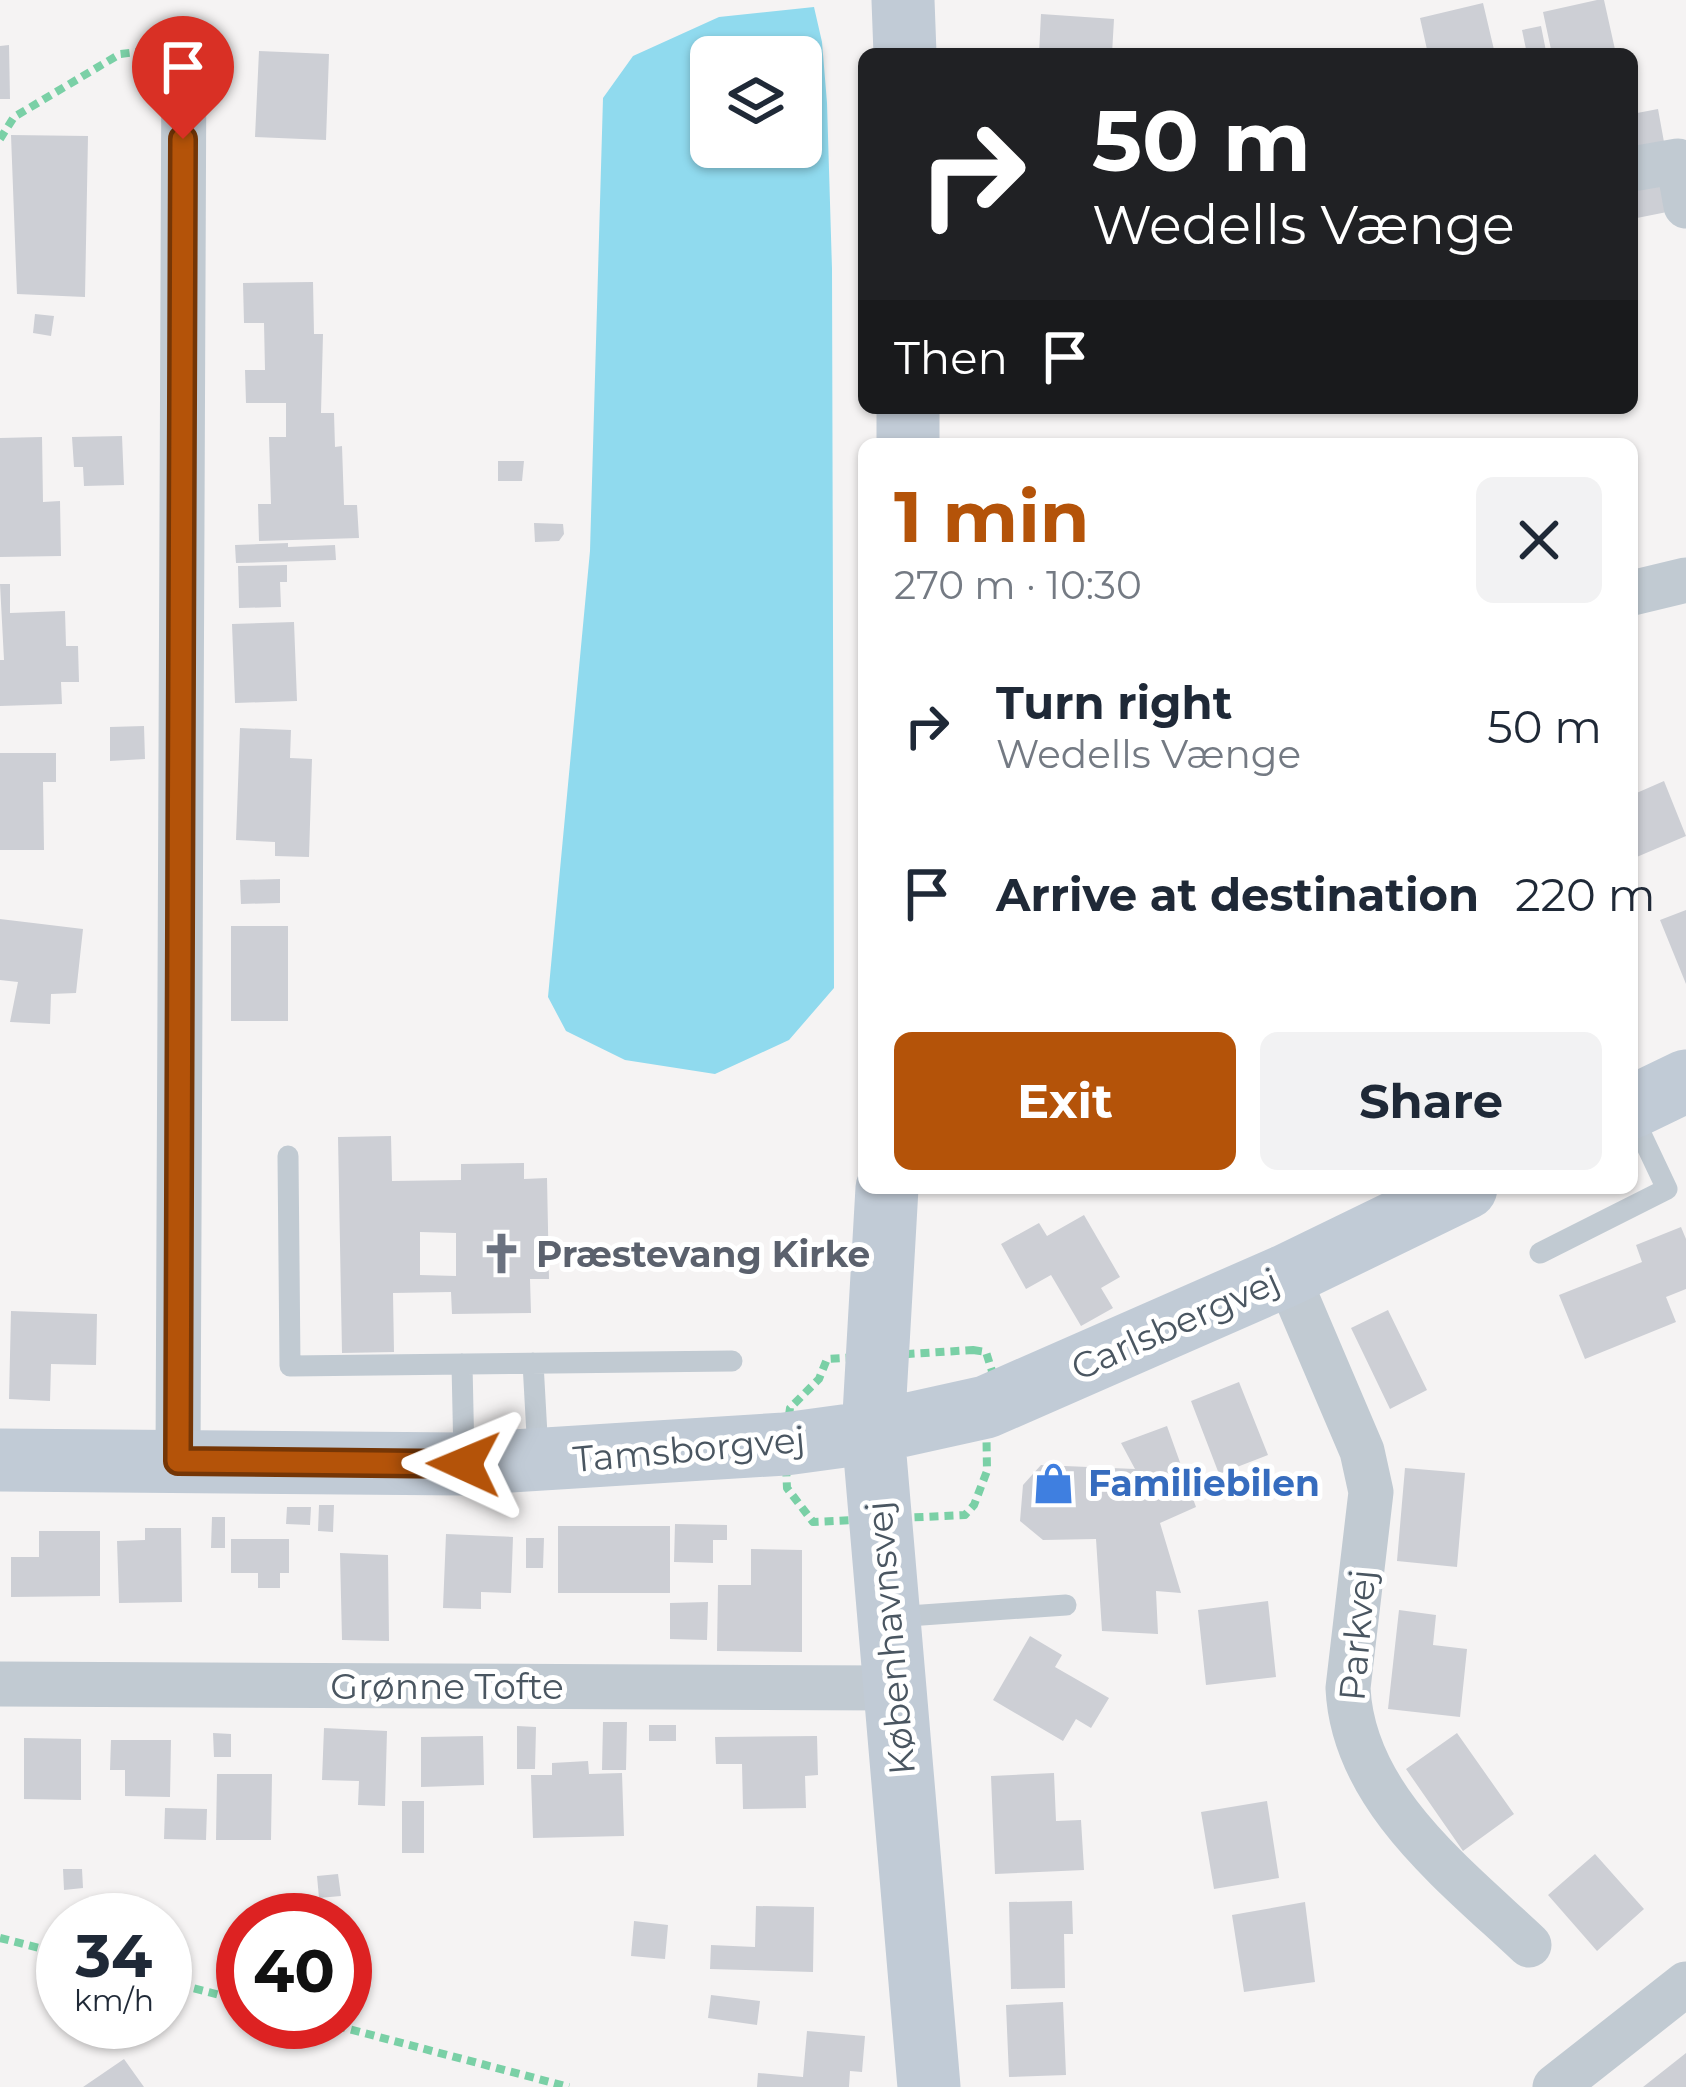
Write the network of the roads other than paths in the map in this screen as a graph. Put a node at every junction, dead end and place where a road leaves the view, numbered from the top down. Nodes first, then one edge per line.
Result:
1 (903, 0) edge
2 (184, 46) road end
3 (905, 48) edge
4 (1638, 168) edge
5 (1686, 206) edge
6 (1686, 580) edge
7 (1638, 592) edge
8 (1662, 1100) edge
9 (288, 1156) dead end
10 (887, 1194) edge
11 (1454, 1194) edge
12 (1540, 1253) dead end
13 (1287, 1275) junction
14 (732, 1361) dead end
15 (533, 1363) junction
16 (462, 1364) junction
17 (874, 1432) junction
18 (0, 1460) edge
19 (178, 1461) junction
20 (539, 1461) junction
21 (464, 1464) junction
22 (1066, 1605) dead end
23 (887, 1618) junction
24 (0, 1684) edge
25 (893, 1688) junction
26 (1529, 1945) dead end
27 (1686, 1984) edge
28 (929, 2087) edge
29 (1555, 2087) edge

1 - 3 street
2 - 19 street
4 - 5 street
6 - 7 street
8 - 12 lane
9 - 16 lane
10 - 17 street, Københavnsvej
11 - 13 street, Carlsbergvej
13 - 17 street, Carlsbergvej
13 - 26 street, Parkvej
14 - 15 lane
15 - 16 lane
15 - 20 lane
16 - 21 lane
17 - 20 street, Tamsborgvej
17 - 23 street, Københavnsvej
18 - 19 street, Tamsborgvej
19 - 21 street, Tamsborgvej
20 - 21 street, Tamsborgvej
22 - 23 lane
23 - 25 street, Københavnsvej
24 - 25 street, Grønne Tofte
25 - 28 street, Københavnsvej
27 - 29 street

